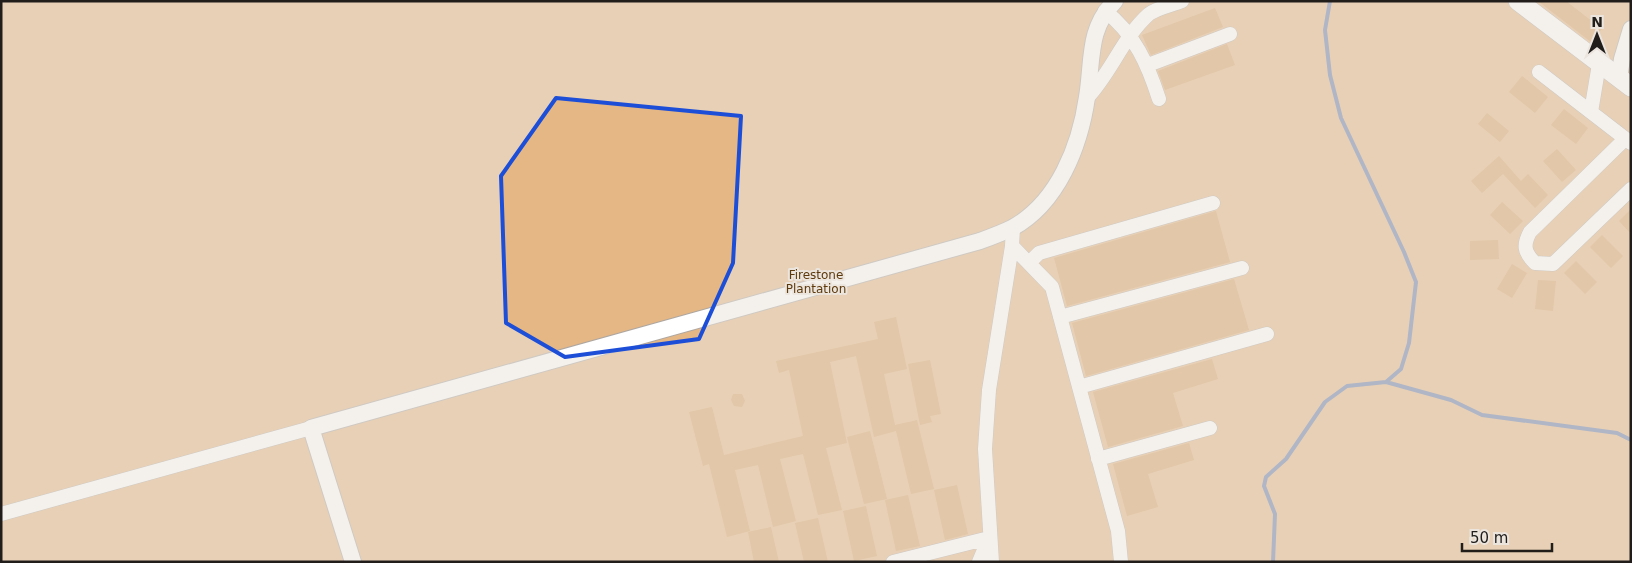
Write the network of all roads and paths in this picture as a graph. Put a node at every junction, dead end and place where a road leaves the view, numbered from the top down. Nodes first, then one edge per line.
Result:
1 (1182, 1) edge
2 (1518, 1) edge
3 (1110, 6) edge
4 (1631, 29) edge
5 (1230, 34) dead end
6 (1130, 36) junction
7 (1598, 64) junction
8 (1148, 65) junction
9 (1539, 72) dead end
10 (1625, 83) edge
11 (1087, 98) junction
12 (1159, 99) dead end
13 (1590, 112) junction
14 (1629, 142) edge
15 (1631, 189) edge
16 (1213, 203) dead end
17 (1013, 228) junction
18 (1012, 246) junction
19 (1029, 263) junction
20 (1242, 268) dead end
21 (1060, 317) junction
22 (1267, 334) dead end
23 (1079, 387) junction
24 (311, 428) junction
25 (1210, 428) dead end
26 (1098, 458) junction
27 (1, 514) edge
28 (989, 538) junction
29 (353, 562) edge
30 (893, 562) edge
31 (979, 562) edge
32 (992, 562) edge
33 (1121, 562) edge

1 - 6 street
2 - 7 main road
3 - 6 street
3 - 11 street
4 - 10 street
5 - 8 street
6 - 8 street
6 - 11 street
7 - 10 main road
7 - 13 street
8 - 12 street
9 - 13 street
11 - 17 street
13 - 14 street
14 - 15 street
16 - 19 street
17 - 18 street
17 - 24 street
18 - 19 street
18 - 28 street
19 - 21 street
20 - 21 street
21 - 23 street
22 - 23 street
23 - 26 street
24 - 27 street
24 - 29 street
25 - 26 street
26 - 33 street
28 - 30 street
28 - 31 street
28 - 32 street

